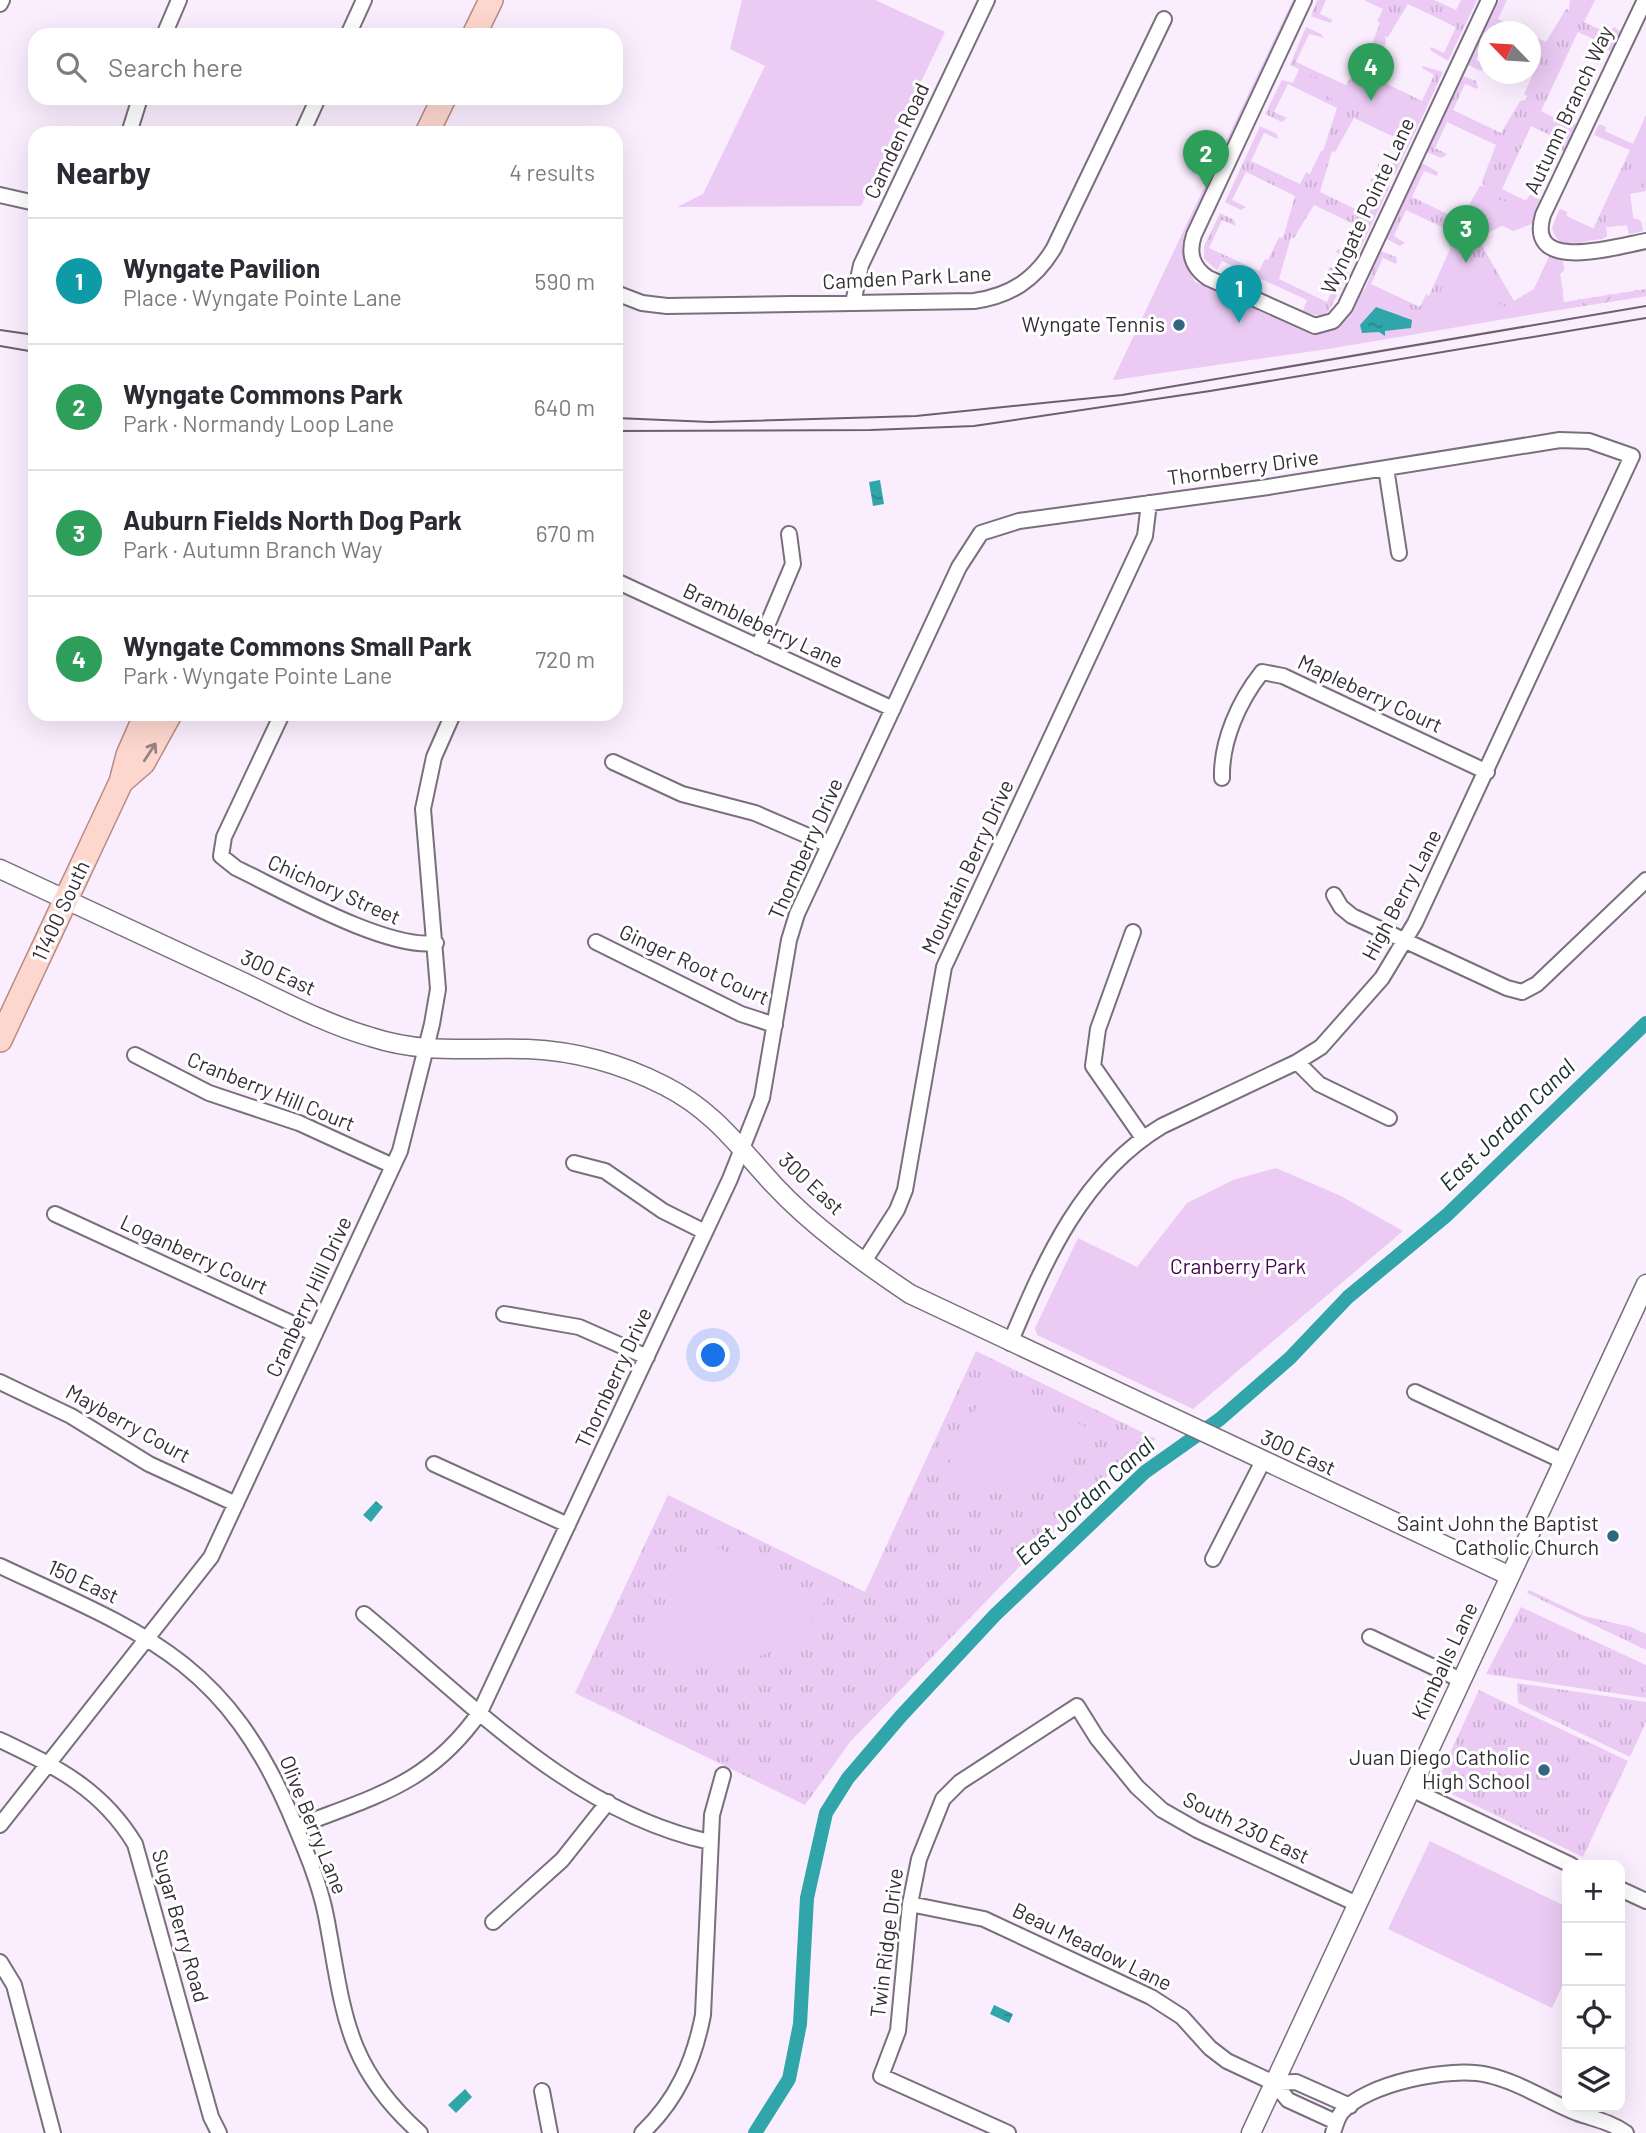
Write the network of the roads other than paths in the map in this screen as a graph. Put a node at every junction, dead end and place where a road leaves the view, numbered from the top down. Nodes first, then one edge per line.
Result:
1 (179, 0) edge
2 (364, 0) edge
3 (491, 0) edge
4 (987, 0) edge
5 (1304, 0) edge
6 (1489, 0) edge
7 (1645, 0) edge
8 (1164, 19) dead end
9 (1640, 26) edge
10 (167, 28) edge
11 (351, 28) edge
12 (477, 28) edge
13 (138, 105) edge
14 (315, 105) edge
15 (441, 105) edge
16 (131, 126) edge
17 (305, 126) edge
18 (430, 126) edge
19 (0, 195) edge
20 (28, 201) edge
21 (1646, 241) edge
22 (623, 295) edge
23 (853, 303) junction
24 (1632, 456) joint
25 (1386, 468) junction
26 (1149, 503) junction
27 (789, 534) dead end
28 (1399, 553) dead end
29 (623, 583) edge
30 (758, 647) junction
31 (893, 709) junction
32 (143, 721) edge
33 (166, 721) edge
34 (279, 721) edge
35 (450, 721) edge
36 (613, 762) dead end
37 (1487, 772) junction
38 (1222, 778) dead end
39 (121, 782) junction
40 (829, 845) junction
41 (0, 869) edge
42 (1646, 880) edge
43 (1334, 895) dead end
44 (66, 900) junction
45 (1133, 932) dead end
46 (596, 942) dead end
47 (1406, 942) junction
48 (436, 943) junction
49 (775, 1026) junction
50 (0, 1040) edge
51 (424, 1049) junction
52 (135, 1055) dead end
53 (1297, 1062) junction
54 (1389, 1118) dead end
55 (1143, 1138) junction
56 (743, 1148) junction
57 (574, 1163) dead end
58 (393, 1166) junction
59 (55, 1214) dead end
60 (705, 1232) junction
61 (865, 1261) junction
62 (1646, 1284) edge
63 (504, 1314) dead end
64 (315, 1334) junction
65 (1010, 1343) junction
66 (647, 1357) junction
67 (0, 1382) edge
68 (1415, 1392) dead end
69 (1263, 1461) junction
70 (1563, 1461) junction
71 (434, 1464) dead end
72 (236, 1503) junction
73 (568, 1525) junction
74 (1213, 1559) dead end
75 (0, 1566) edge
76 (1510, 1576) junction
77 (364, 1614) dead end
78 (1370, 1637) dead end
79 (148, 1638) junction
80 (1461, 1680) junction
81 (1077, 1706) joint
82 (480, 1712) junction
83 (0, 1740) edge
84 (50, 1762) junction
85 (723, 1775) dead end
86 (1411, 1789) junction
87 (608, 1802) junction
88 (0, 1825) edge
89 (296, 1827) junction
90 (710, 1842) junction
91 (1562, 1861) edge
92 (1625, 1892) edge
93 (1646, 1902) edge
94 (910, 1904) junction
95 (1357, 1904) junction
96 (493, 1922) dead end
97 (0, 1962) edge
98 (1274, 2083) junction
99 (542, 2091) dead end
100 (1340, 2119) edge
101 (53, 2133) edge
102 (219, 2133) edge
103 (420, 2133) edge
104 (550, 2133) edge
105 (642, 2133) edge
106 (1008, 2133) edge
107 (1251, 2133) edge
108 (1626, 2133) edge

1 - 10 street
2 - 11 street
3 - 12 main road
4 - 23 street, Camden Road
5 - 6 street, Wyngate Pointe Lane
7 - 9 street, Autumn Branch Way
8 - 23 street, Camden Park Lane
9 - 21 street, Autumn Branch Way
13 - 16 street
14 - 17 street
15 - 18 main road
19 - 20 street
22 - 23 street, Camden Park Lane
24 - 25 street, Thornberry Drive
24 - 37 street, High Berry Lane
25 - 26 street, Thornberry Drive
25 - 28 street
26 - 31 street, Thornberry Drive
26 - 61 street, Mountain Berry Drive
27 - 30 street
29 - 30 street, Brambleberry Lane
30 - 31 street, Brambleberry Lane
31 - 40 street, Thornberry Drive
32 - 39 main road, 11400 South
39 -> 33 main road, 11400 South
34 - 48 street, Chichory Street
35 - 48 street, Cranberry Hill Drive
36 - 40 street
37 - 38 street, Mapleberry Court
37 - 47 street, High Berry Lane
39 - 44 main road, 11400 South
40 - 49 street, Thornberry Drive
41 - 44 street, 300 East
42 - 47 street
43 - 47 street
44 - 50 main road, 11400 South
44 - 51 street, 300 East
45 - 55 street
46 - 49 street, Ginger Root Court
47 - 53 street, High Berry Lane
48 - 51 street, Cranberry Hill Drive
49 - 56 street, Thornberry Drive
51 - 56 street, 300 East
51 - 58 street, Cranberry Hill Drive
52 - 58 street, Cranberry Hill Court
53 - 54 street
53 - 55 street, High Berry Lane
55 - 65 street, High Berry Lane
56 - 60 street, Thornberry Drive
56 - 61 street, 300 East
57 - 60 street
58 - 64 street, Cranberry Hill Drive
59 - 64 street, Loganberry Court
60 - 66 street, Thornberry Drive
61 - 65 street, 300 East
62 - 70 street, Kimballs Lane
63 - 66 street
64 - 72 street, Cranberry Hill Drive
65 - 69 street, 300 East
66 - 73 street, Thornberry Drive
67 - 72 street, Mayberry Court
68 - 70 street
69 - 74 street
69 - 76 street, 300 East
70 - 76 street, Kimballs Lane
71 - 73 street
72 - 79 street, Cranberry Hill Drive
73 - 82 street, Thornberry Drive
75 - 79 street, 150 East
76 - 80 street, Kimballs Lane
77 - 82 street
78 - 80 street
79 - 84 street, Cranberry Hill Drive
79 - 89 street, Olive Berry Lane
80 - 86 street, Kimballs Lane
81 - 94 street, Twin Ridge Drive
81 - 95 street, South 230 East
82 - 87 street
82 - 89 street, Thornberry Drive
83 - 84 street, Sugar Berry Road
84 - 88 street, Cranberry Hill Drive
84 - 102 street, Sugar Berry Road
85 - 90 street
86 - 91 street
86 - 95 street, Kimballs Lane
87 - 90 street
87 - 96 street
89 - 103 street, Olive Berry Lane
90 - 105 street
92 - 93 street
94 - 98 street, Beau Meadow Lane
94 - 106 street, Twin Ridge Drive
95 - 98 street, Kimballs Lane
97 - 101 street
98 - 100 street
98 - 100 street
98 - 107 street, Kimballs Lane
99 - 104 street
100 - 108 street

